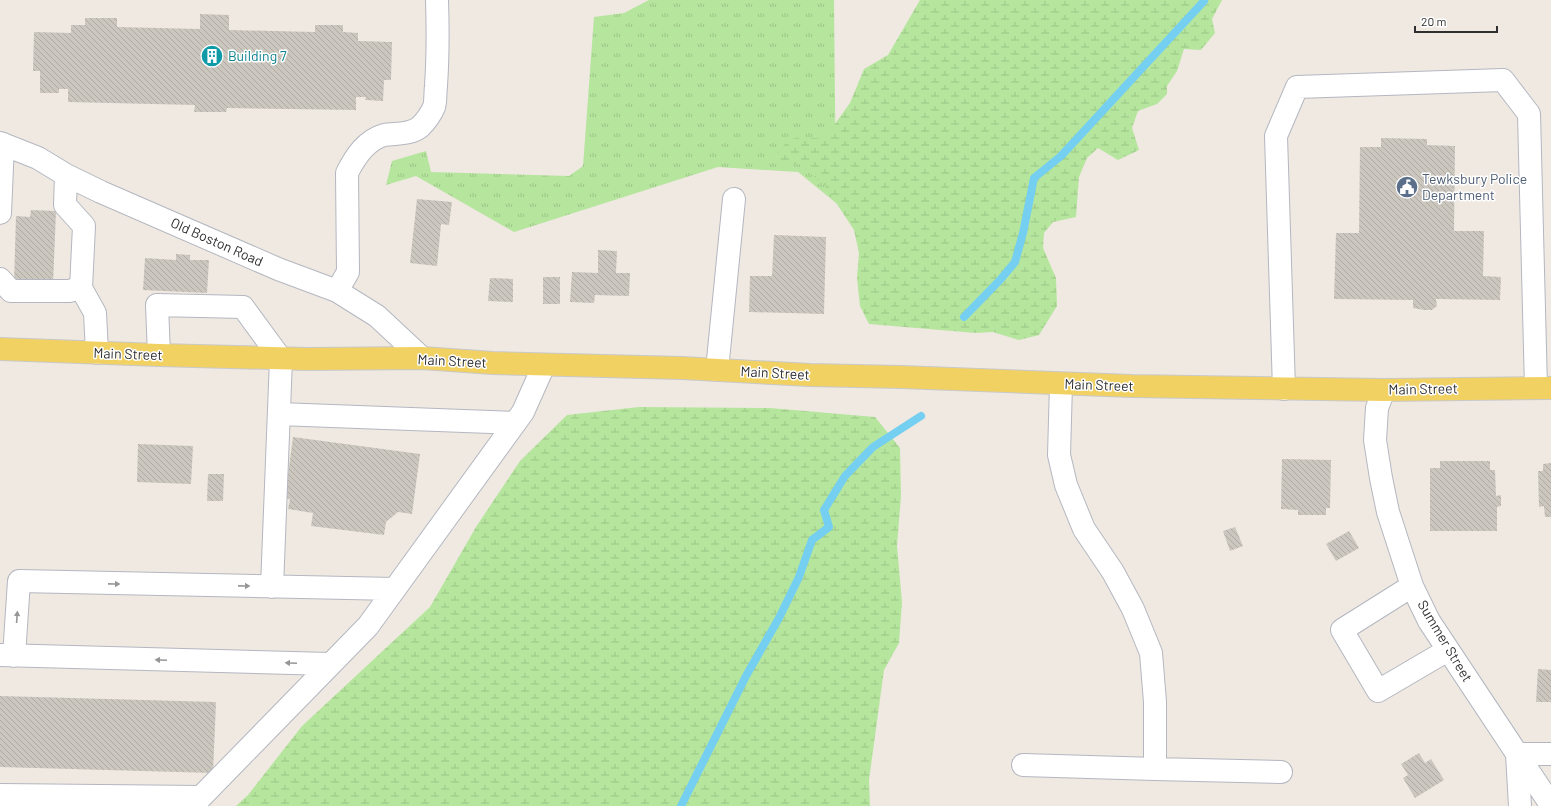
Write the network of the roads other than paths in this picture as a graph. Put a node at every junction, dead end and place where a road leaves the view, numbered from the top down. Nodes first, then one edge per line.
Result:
1 (437, 0) edge
2 (1, 144) edge
3 (66, 175) junction
4 (734, 199) dead end
5 (0, 213) edge
6 (0, 279) edge
7 (81, 288) junction
8 (336, 291) junction
9 (0, 349) edge
10 (97, 353) junction
11 (159, 355) junction
12 (422, 358) junction
13 (282, 359) junction
14 (544, 364) junction
15 (717, 370) junction
16 (1061, 384) junction
17 (1544, 388) edge
18 (1284, 389) junction
19 (1384, 390) junction
20 (279, 414) junction
21 (515, 423) junction
22 (1412, 586) junction
23 (272, 587) junction
24 (394, 589) junction
25 (1448, 650) junction
26 (7, 655) edge
27 (330, 664) junction
28 (1517, 754) junction
29 (1551, 754) edge
30 (1023, 764) dead end
31 (1155, 768) junction
32 (1281, 772) dead end
33 (0, 795) edge
34 (1551, 804) edge
35 (1520, 806) edge

1 - 8 street
2 - 3 street, Old Boston Road
2 - 5 street
3 - 7 street
3 - 8 street, Old Boston Road
4 - 15 street
6 - 7 street
7 - 10 street
8 - 12 street, Old Boston Road
9 - 10 main road, Main Street
10 - 11 main road, Main Street
11 - 13 main road, Main Street
11 - 13 street
12 - 13 main road, Main Street
12 - 14 main road, Main Street
13 - 20 street
14 - 15 main road, Main Street
14 - 21 street
15 - 16 main road, Main Street
16 - 18 main road, Main Street
16 - 31 street
17 - 18 street
17 - 19 main road, Main Street
18 - 19 main road, Main Street
19 - 22 street, Summer Street
20 - 21 street
20 - 23 street
21 - 24 street
22 - 25 street, Summer Street
22 - 25 street
23 - 24 street
26 -> 23 street
24 - 27 street
25 - 28 street, Summer Street
27 -> 26 street
27 - 33 street
28 - 29 street
28 - 34 street, Summer Street
28 - 35 street
30 - 31 street
31 - 32 street

